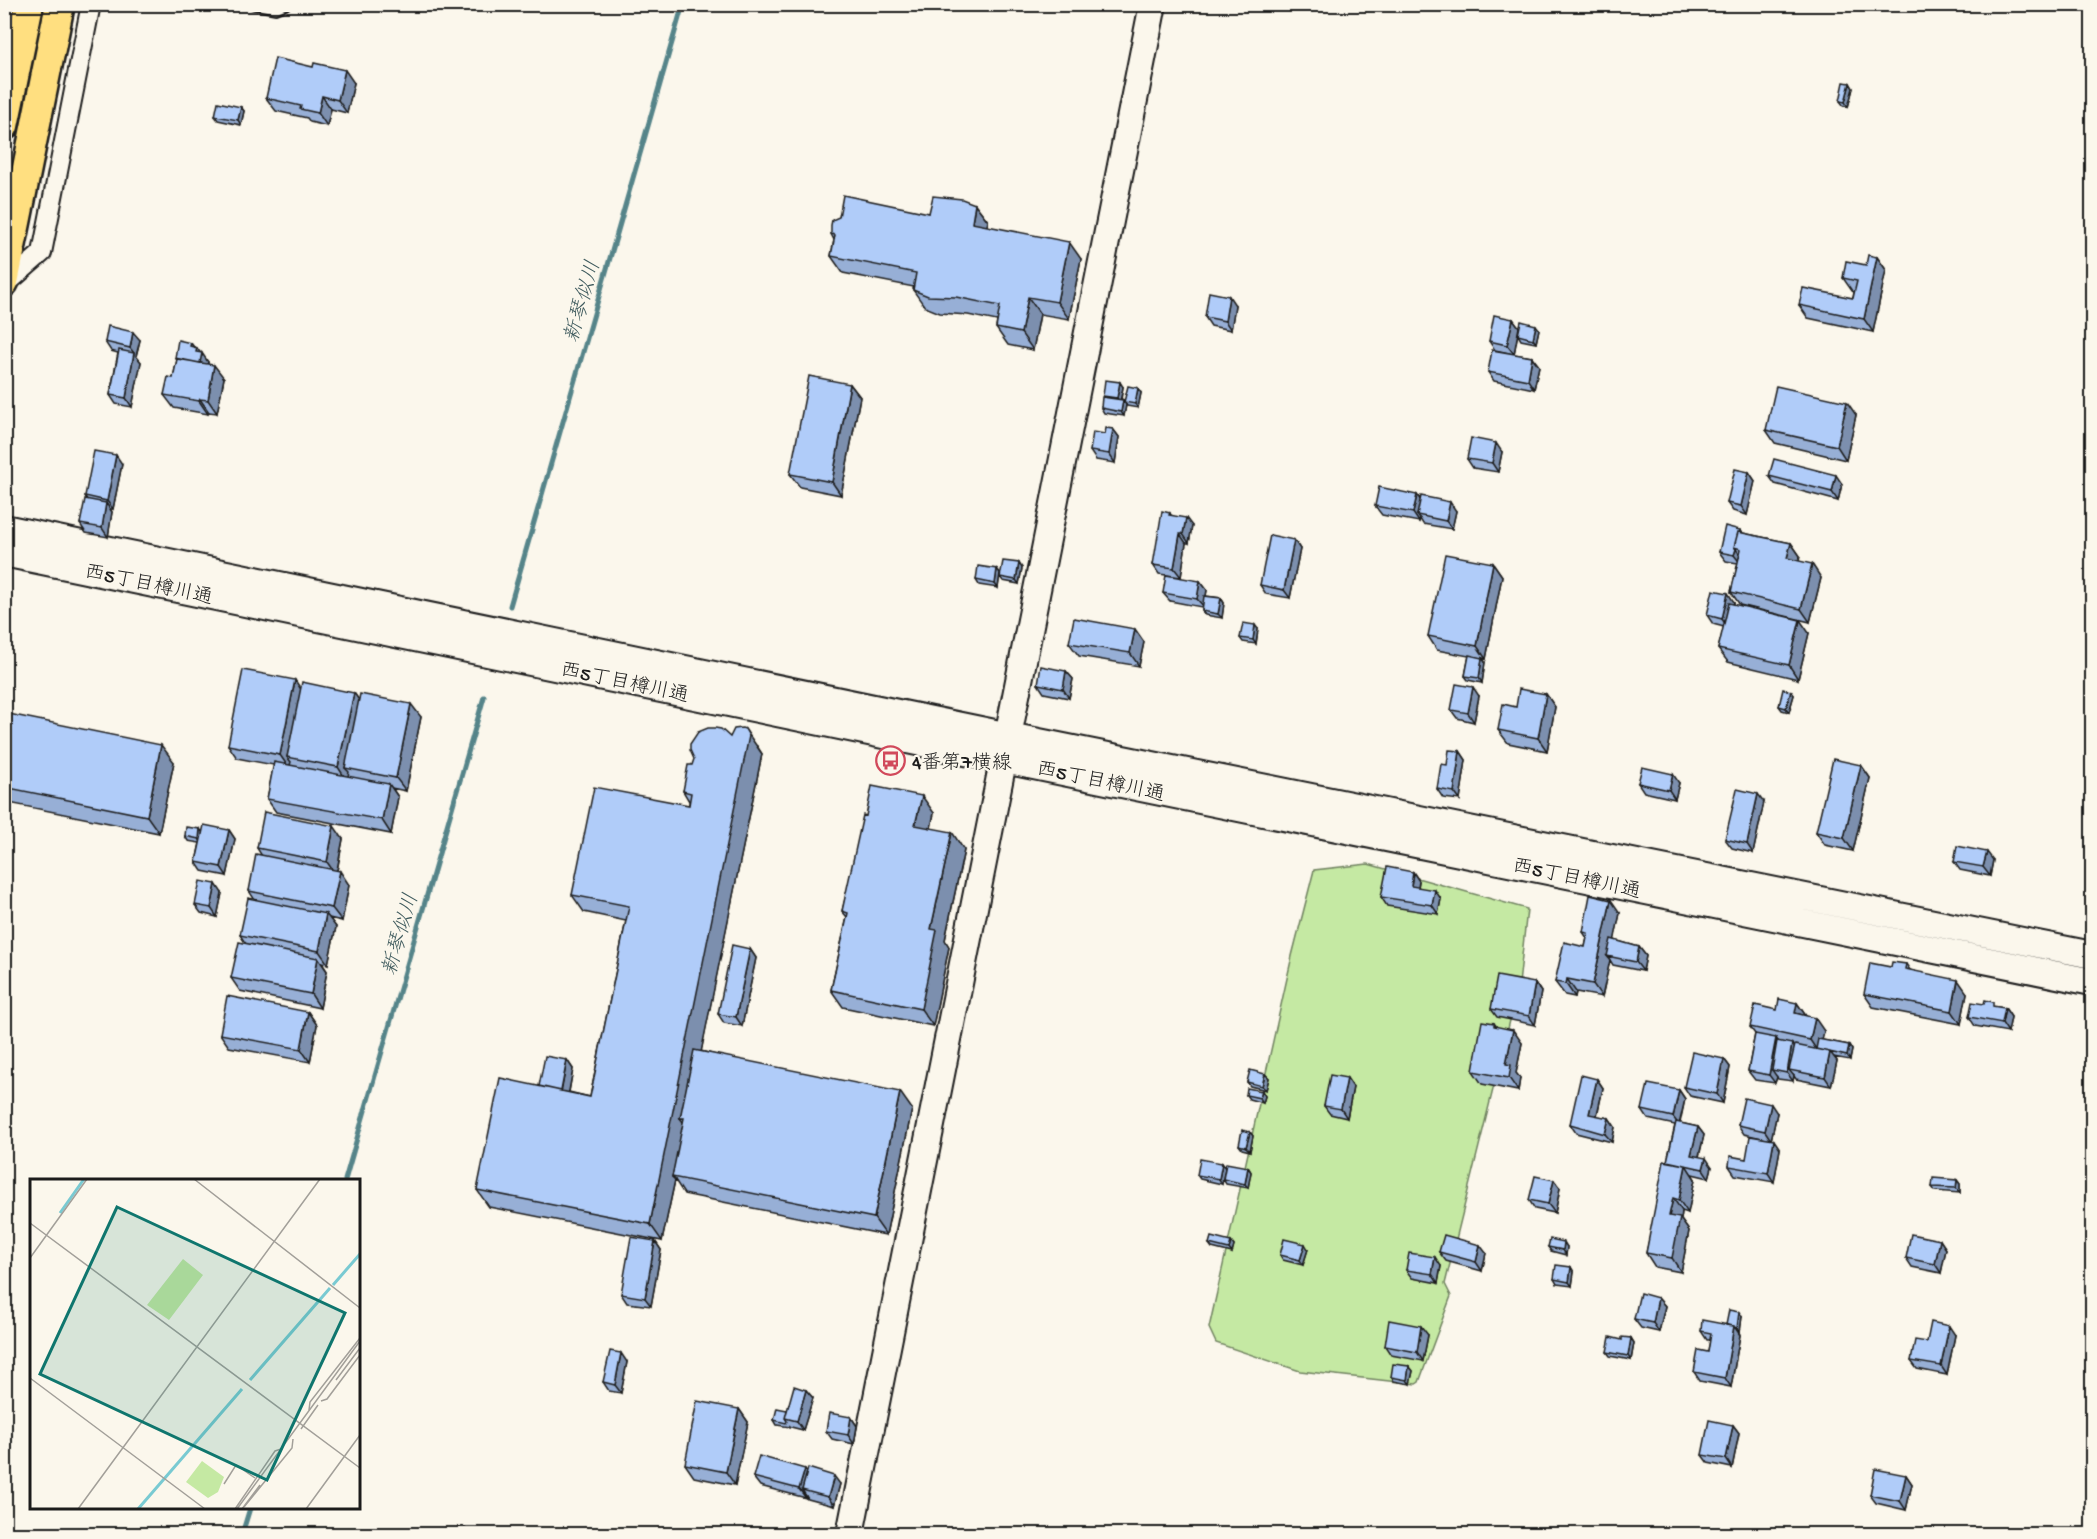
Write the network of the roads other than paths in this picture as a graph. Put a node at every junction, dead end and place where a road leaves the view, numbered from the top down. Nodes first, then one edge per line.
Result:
1 (29, 4) edge
2 (60, 4) edge
3 (91, 4) edge
4 (255, 4) edge
5 (285, 4) edge
6 (1153, 4) edge
7 (4, 126) edge
8 (4, 284) edge
9 (4, 528) edge
10 (4, 553) edge
11 (1006, 748) junction
12 (2092, 955) edge
13 (2092, 982) edge
14 (850, 1534) edge

1 - 7 main road
2 - 8 main road
3 - 8 street
4 - 5 lane
6 - 11 main road
9 - 11 main road, 西5丁目樽川通
10 - 11 main road, 西5丁目樽川通
11 - 12 main road, 西5丁目樽川通
11 - 13 main road, 西5丁目樽川通
11 - 14 main road

